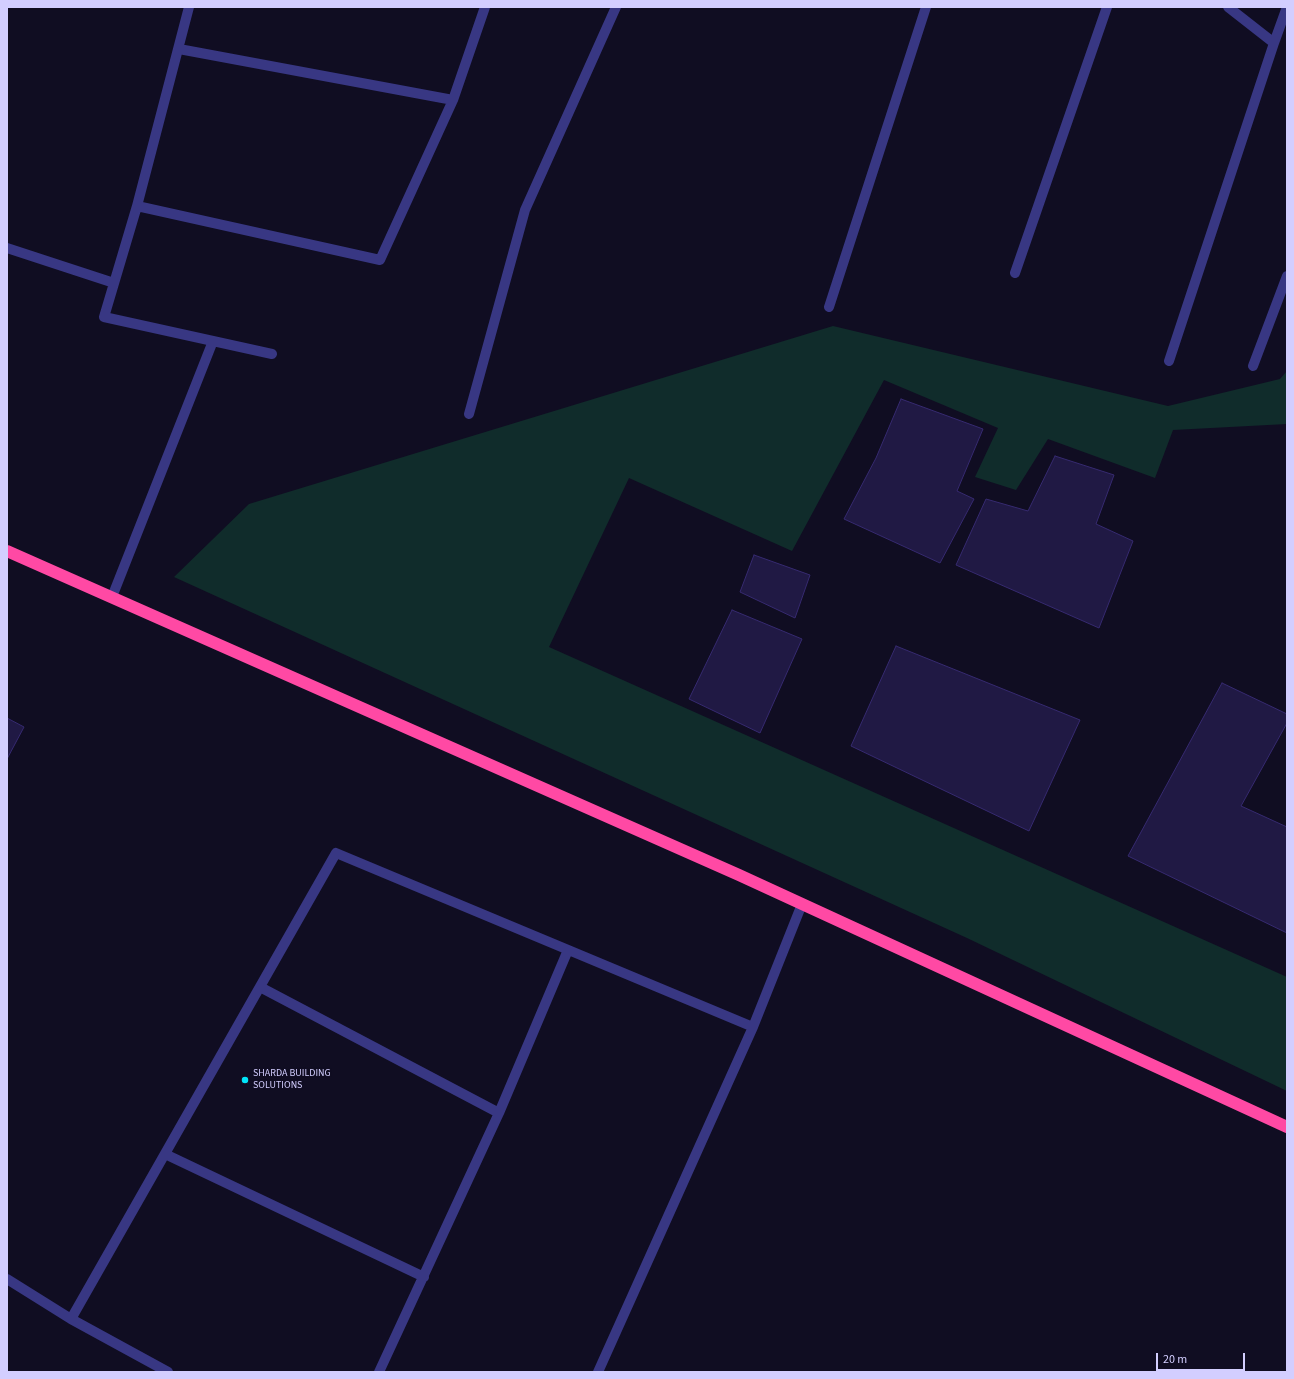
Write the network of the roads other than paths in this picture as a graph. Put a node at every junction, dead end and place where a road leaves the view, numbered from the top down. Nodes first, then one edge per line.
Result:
1 (189, 7) edge
2 (485, 7) edge
3 (616, 7) edge
4 (926, 7) edge
5 (1107, 7) edge
6 (1228, 7) edge
7 (1287, 7) edge
8 (1274, 43) junction
9 (179, 49) junction
10 (453, 100) junction
11 (137, 206) junction
12 (7, 248) edge
13 (1015, 273) dead end
14 (1287, 276) edge
15 (114, 283) junction
16 (829, 307) dead end
17 (213, 341) junction
18 (272, 354) dead end
19 (1169, 361) dead end
20 (1253, 366) dead end
21 (469, 414) dead end
22 (7, 551) edge
23 (112, 597) junction
24 (802, 904) junction
25 (568, 950) junction
26 (260, 987) junction
27 (752, 1027) junction
28 (499, 1113) junction
29 (1287, 1127) edge
30 (165, 1154) junction
31 (424, 1277) junction
32 (7, 1279) edge
33 (71, 1319) junction
34 (168, 1372) edge
35 (379, 1372) edge
36 (598, 1372) edge

1 - 9 street
2 - 10 street
3 - 21 street
4 - 16 street
5 - 13 street
6 - 8 street
7 - 8 street
8 - 19 street
9 - 10 street
9 - 11 street
10 - 11 street
11 - 15 street
12 - 15 street
14 - 20 street
15 - 17 street
17 - 18 street
17 - 23 street
22 - 23 highway
23 - 24 highway
24 - 27 street
24 - 29 highway
25 - 26 street
25 - 27 street
25 - 28 street
26 - 28 street
26 - 30 street
27 - 36 street
28 - 31 street
30 - 31 street
30 - 33 street
31 - 35 street
32 - 33 street
33 - 34 street

